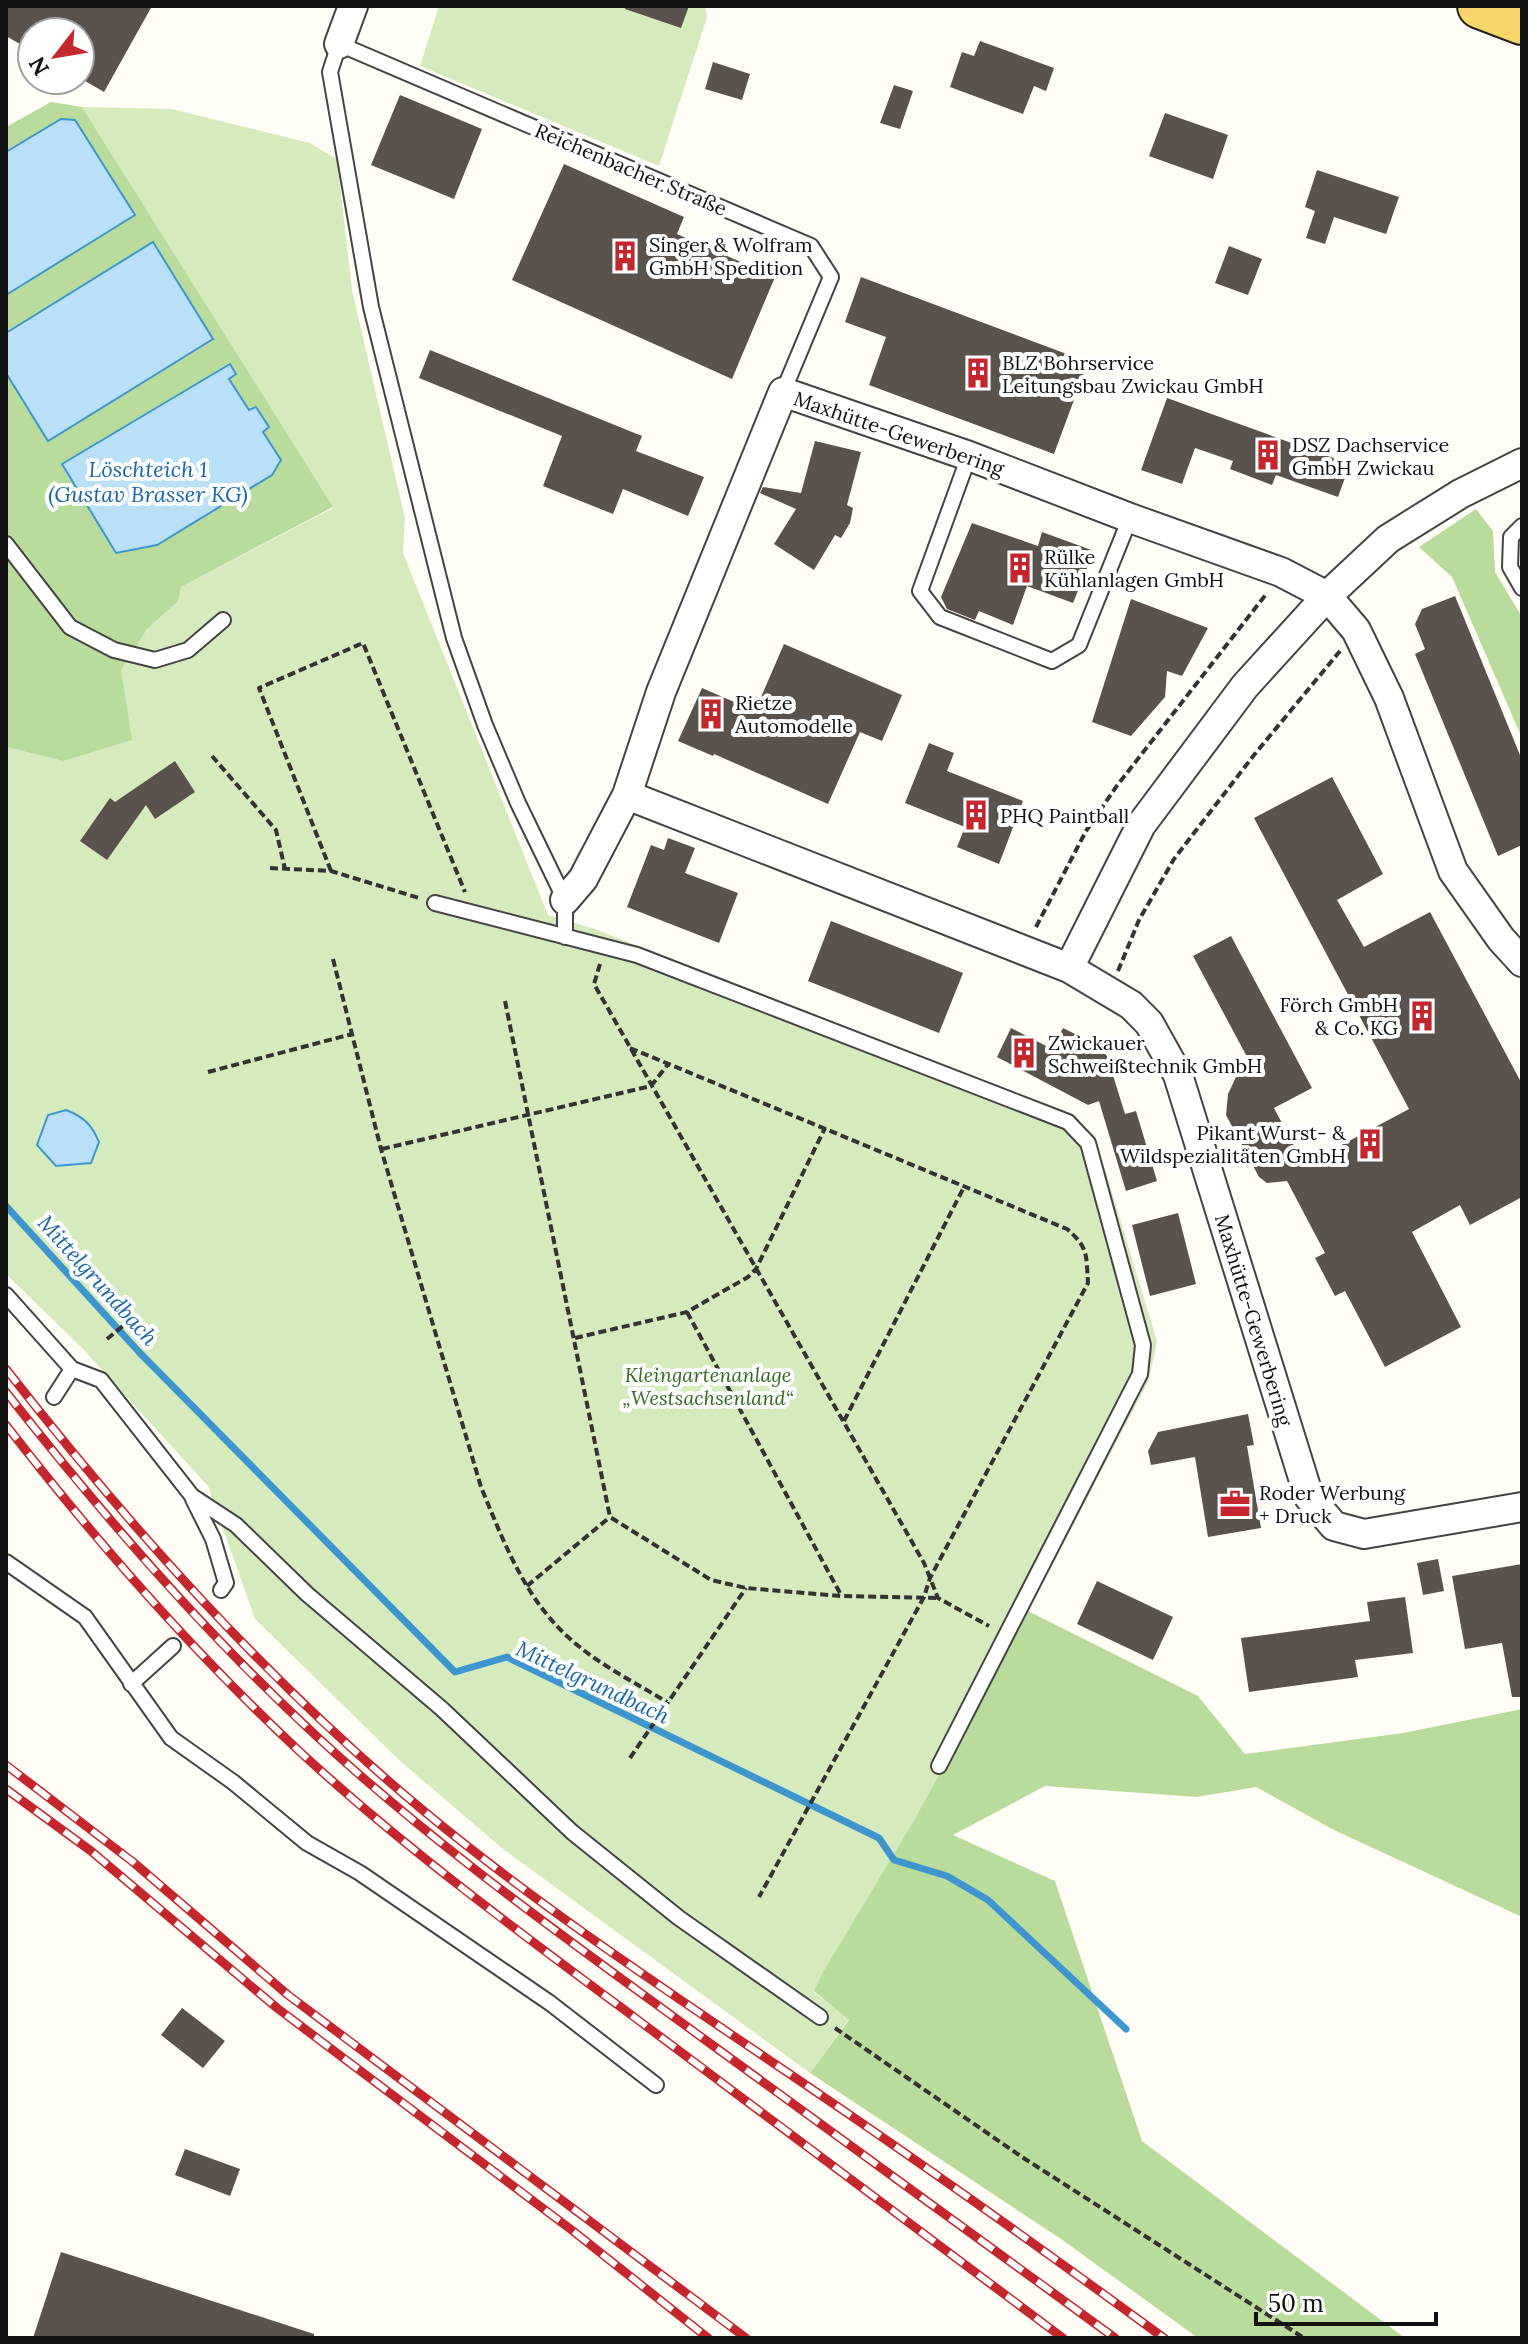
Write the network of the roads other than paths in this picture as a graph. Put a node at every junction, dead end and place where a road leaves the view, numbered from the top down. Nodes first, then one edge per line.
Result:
1 (353, 6) edge
2 (1480, 6) edge
3 (1522, 22) edge
4 (339, 44) junction
5 (783, 392) junction
6 (969, 456) junction
7 (1522, 463) edge
8 (1130, 518) junction
9 (1522, 526) edge
10 (6, 544) edge
11 (1522, 588) edge
12 (1327, 596) junction
13 (223, 620) dead end
14 (627, 795) junction
15 (565, 900) junction
16 (435, 903) road end
17 (565, 937) junction
18 (1522, 962) edge
19 (1069, 968) junction
20 (6, 1295) edge
21 (72, 1369) junction
22 (54, 1397) dead end
23 (192, 1496) junction
24 (1522, 1507) edge
25 (6, 1562) edge
26 (221, 1590) dead end
27 (173, 1646) dead end
28 (131, 1684) junction
29 (939, 1766) dead end
30 (820, 2017) road end
31 (656, 2085) dead end

1 - 4 street
2 - 3 main road
4 - 5 lane, Reichenbacher Straße
4 - 15 lane
5 - 6 street, Maxhütte-Gewerbering
5 - 14 street, Maxhütte-Gewerbering
6 - 8 street, Maxhütte-Gewerbering
6 - 8 lane
7 - 12 street
8 - 12 street, Maxhütte-Gewerbering
9 - 11 lane
10 - 13 lane
12 - 18 street, Maxhütte-Gewerbering
12 - 19 street
14 - 15 street, Maxhütte-Gewerbering
14 - 19 street, Maxhütte-Gewerbering
15 - 17 lane
16 - 17 lane
17 - 29 lane
19 - 24 street, Maxhütte-Gewerbering
20 - 21 lane
21 - 22 lane
21 - 23 lane
23 - 26 lane
23 - 30 lane
25 - 28 lane
27 - 28 lane
28 - 31 lane

